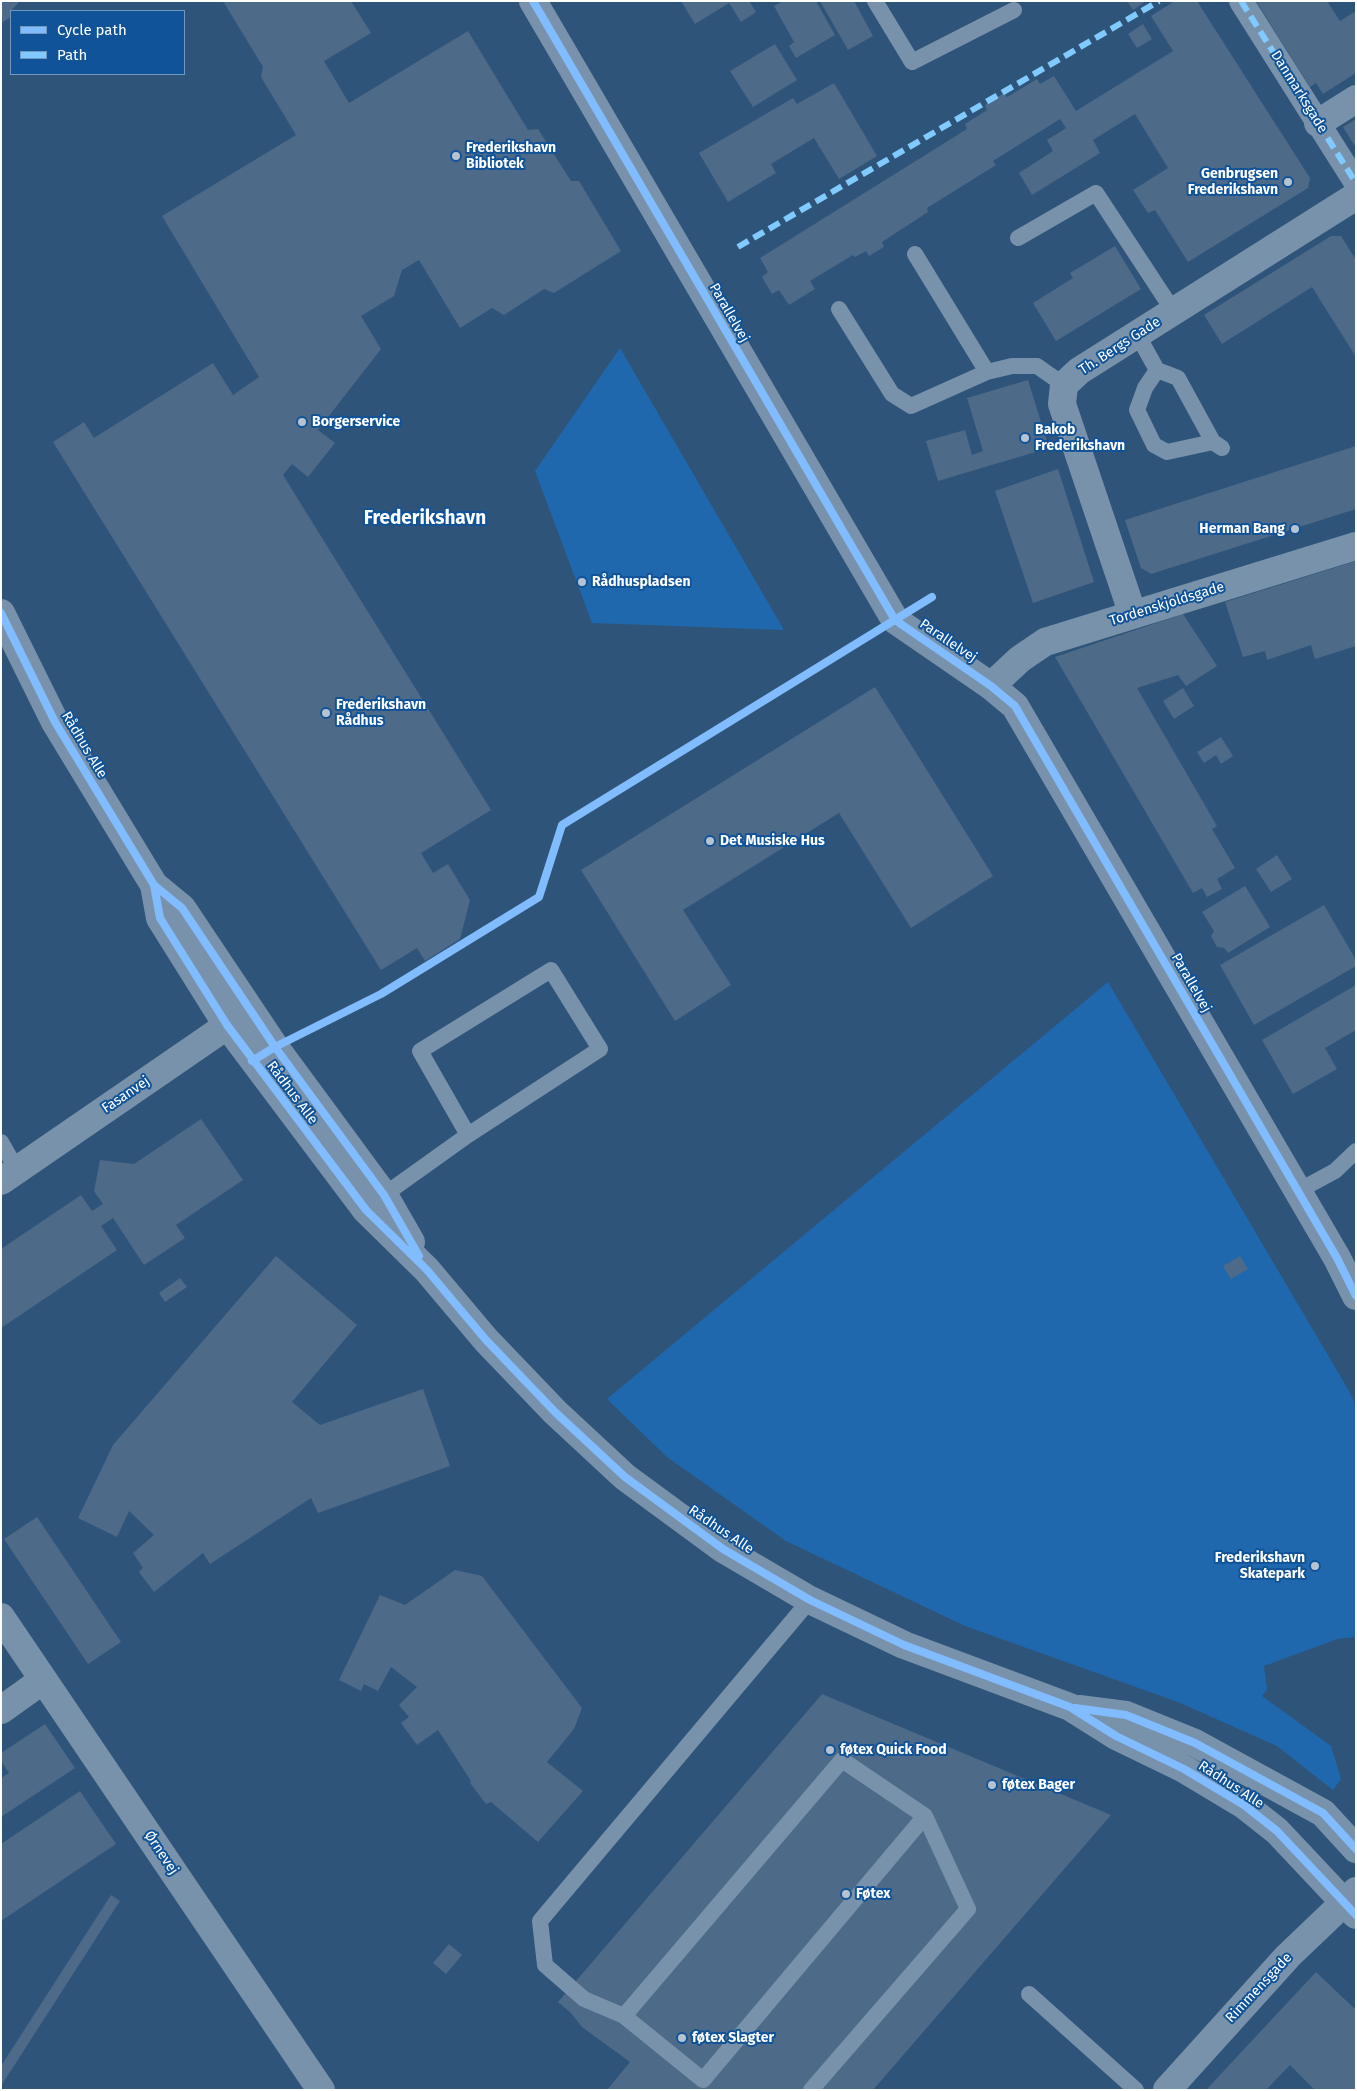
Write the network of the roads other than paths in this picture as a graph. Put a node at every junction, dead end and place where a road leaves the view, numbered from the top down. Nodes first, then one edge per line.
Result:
1 (875, 1) edge
2 (1241, 1) edge
3 (536, 2) edge
4 (1014, 10) dead end
5 (1356, 99) edge
6 (1318, 123) junction
7 (1356, 183) edge
8 (1356, 196) edge
9 (1018, 238) dead end
10 (915, 254) dead end
11 (839, 309) dead end
12 (1174, 312) junction
13 (1137, 334) junction
14 (1157, 370) junction
15 (988, 372) junction
16 (1064, 385) junction
17 (1356, 546) edge
18 (1, 613) edge
19 (1133, 615) junction
20 (991, 686) junction
21 (154, 885) junction
22 (251, 1009) junction
23 (227, 1026) junction
24 (468, 1135) junction
25 (1, 1142) edge
26 (1356, 1151) edge
27 (9, 1175) edge
28 (1298, 1191) junction
29 (375, 1202) junction
30 (1356, 1296) edge
31 (810, 1600) junction
32 (1, 1617) edge
33 (43, 1680) junction
34 (1070, 1707) junction
35 (1, 1710) edge
36 (925, 1816) junction
37 (1356, 1849) edge
38 (1352, 1903) edge
39 (1029, 1994) dead end
40 (624, 2016) junction
41 (709, 2085) edge
42 (320, 2090) edge
43 (811, 2090) edge
44 (1136, 2090) edge
45 (1167, 2090) edge

1 - 4 lane
2 - 6 street, Danmarksgade
3 - 20 street, Parallelvej
5 - 6 street
6 - 7 street, Danmarksgade
8 - 12 street, Th. Bergs Gade
9 - 12 lane
10 - 15 lane
11 - 15 lane
12 - 13 street, Th. Bergs Gade
13 - 14 lane
13 - 16 street, Th. Bergs Gade
14 - 14 lane
15 - 16 lane
16 - 19 street
17 - 19 street, Tordenskjoldsgade
18 - 21 street, Rådhus Alle
19 - 20 street, Tordenskjoldsgade
20 - 28 street, Parallelvej
21 - 22 street, Rådhus Alle
21 - 23 street, Rådhus Alle
22 - 23 street, Fasanvej
22 - 29 street, Rådhus Alle
23 - 27 street, Fasanvej
23 - 29 street, Rådhus Alle
24 - 24 lane
24 - 29 lane
25 - 27 lane
26 - 28 lane
28 - 30 street, Parallelvej
29 - 31 street, Rådhus Alle
31 - 34 street, Rådhus Alle
31 - 40 lane
32 - 33 street, Ørnevej
33 - 35 street
33 - 42 street, Ørnevej
34 - 37 street, Rådhus Alle
34 - 38 street, Rådhus Alle
36 - 40 lane
36 - 41 lane
36 - 43 lane
38 - 45 street, Rimmensgade
39 - 44 lane
40 - 41 lane

